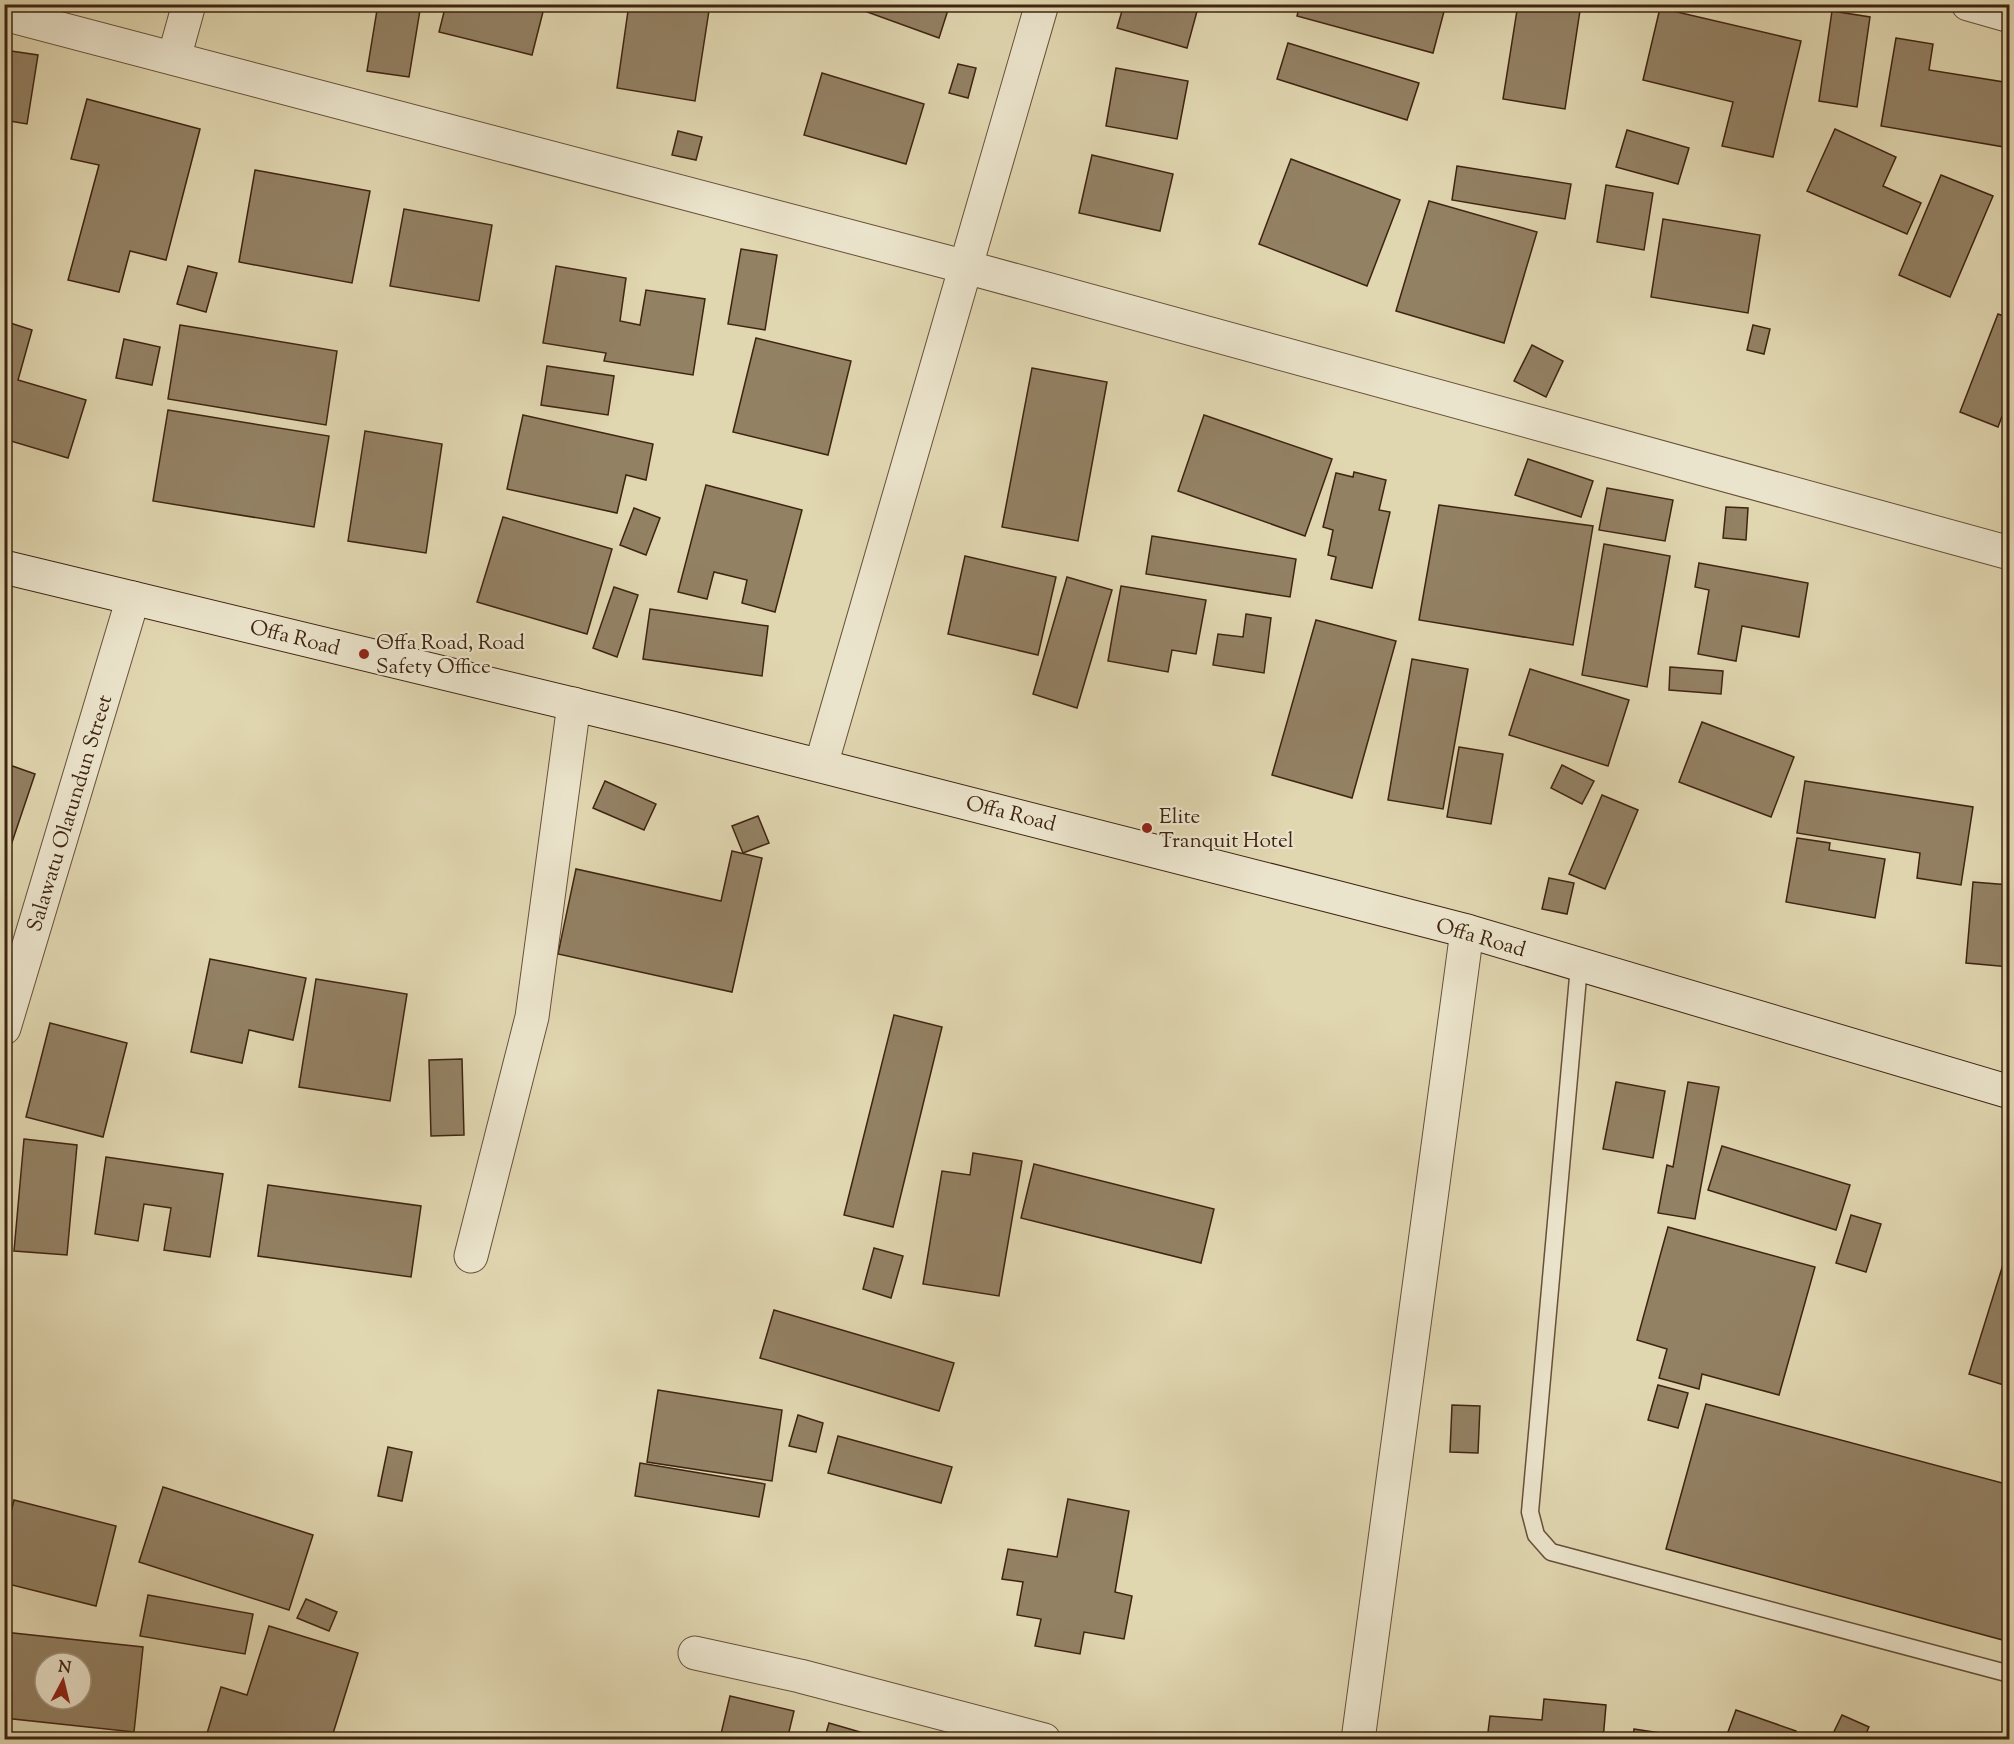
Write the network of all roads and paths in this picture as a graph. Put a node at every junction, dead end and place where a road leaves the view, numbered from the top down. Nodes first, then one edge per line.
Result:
1 (189, 4) edge
2 (1042, 4) edge
3 (1968, 4) edge
4 (4, 14) edge
5 (2010, 16) edge
6 (174, 58) junction
7 (966, 267) junction
8 (2010, 553) edge
9 (4, 567) edge
10 (133, 598) junction
11 (574, 704) junction
12 (821, 765) junction
13 (1467, 931) junction
14 (1579, 966) junction
15 (4, 1028) edge
16 (2010, 1092) edge
17 (471, 1256) dead end
18 (695, 1653) dead end
19 (2010, 1674) edge
20 (1044, 1740) edge
21 (1358, 1740) edge

1 - 6 street
2 - 7 street
3 - 5 street
4 - 6 street
6 - 7 street
7 - 8 street
7 - 12 street
9 - 10 street, Offa Road
10 - 11 street, Offa Road
10 - 15 street, Salawatu Olatundun Street
11 - 12 street, Offa Road
11 - 17 street
12 - 13 street, Offa Road
13 - 14 street, Offa Road
13 - 21 street
14 - 16 street, Offa Road
14 - 19 lane
18 - 20 street

